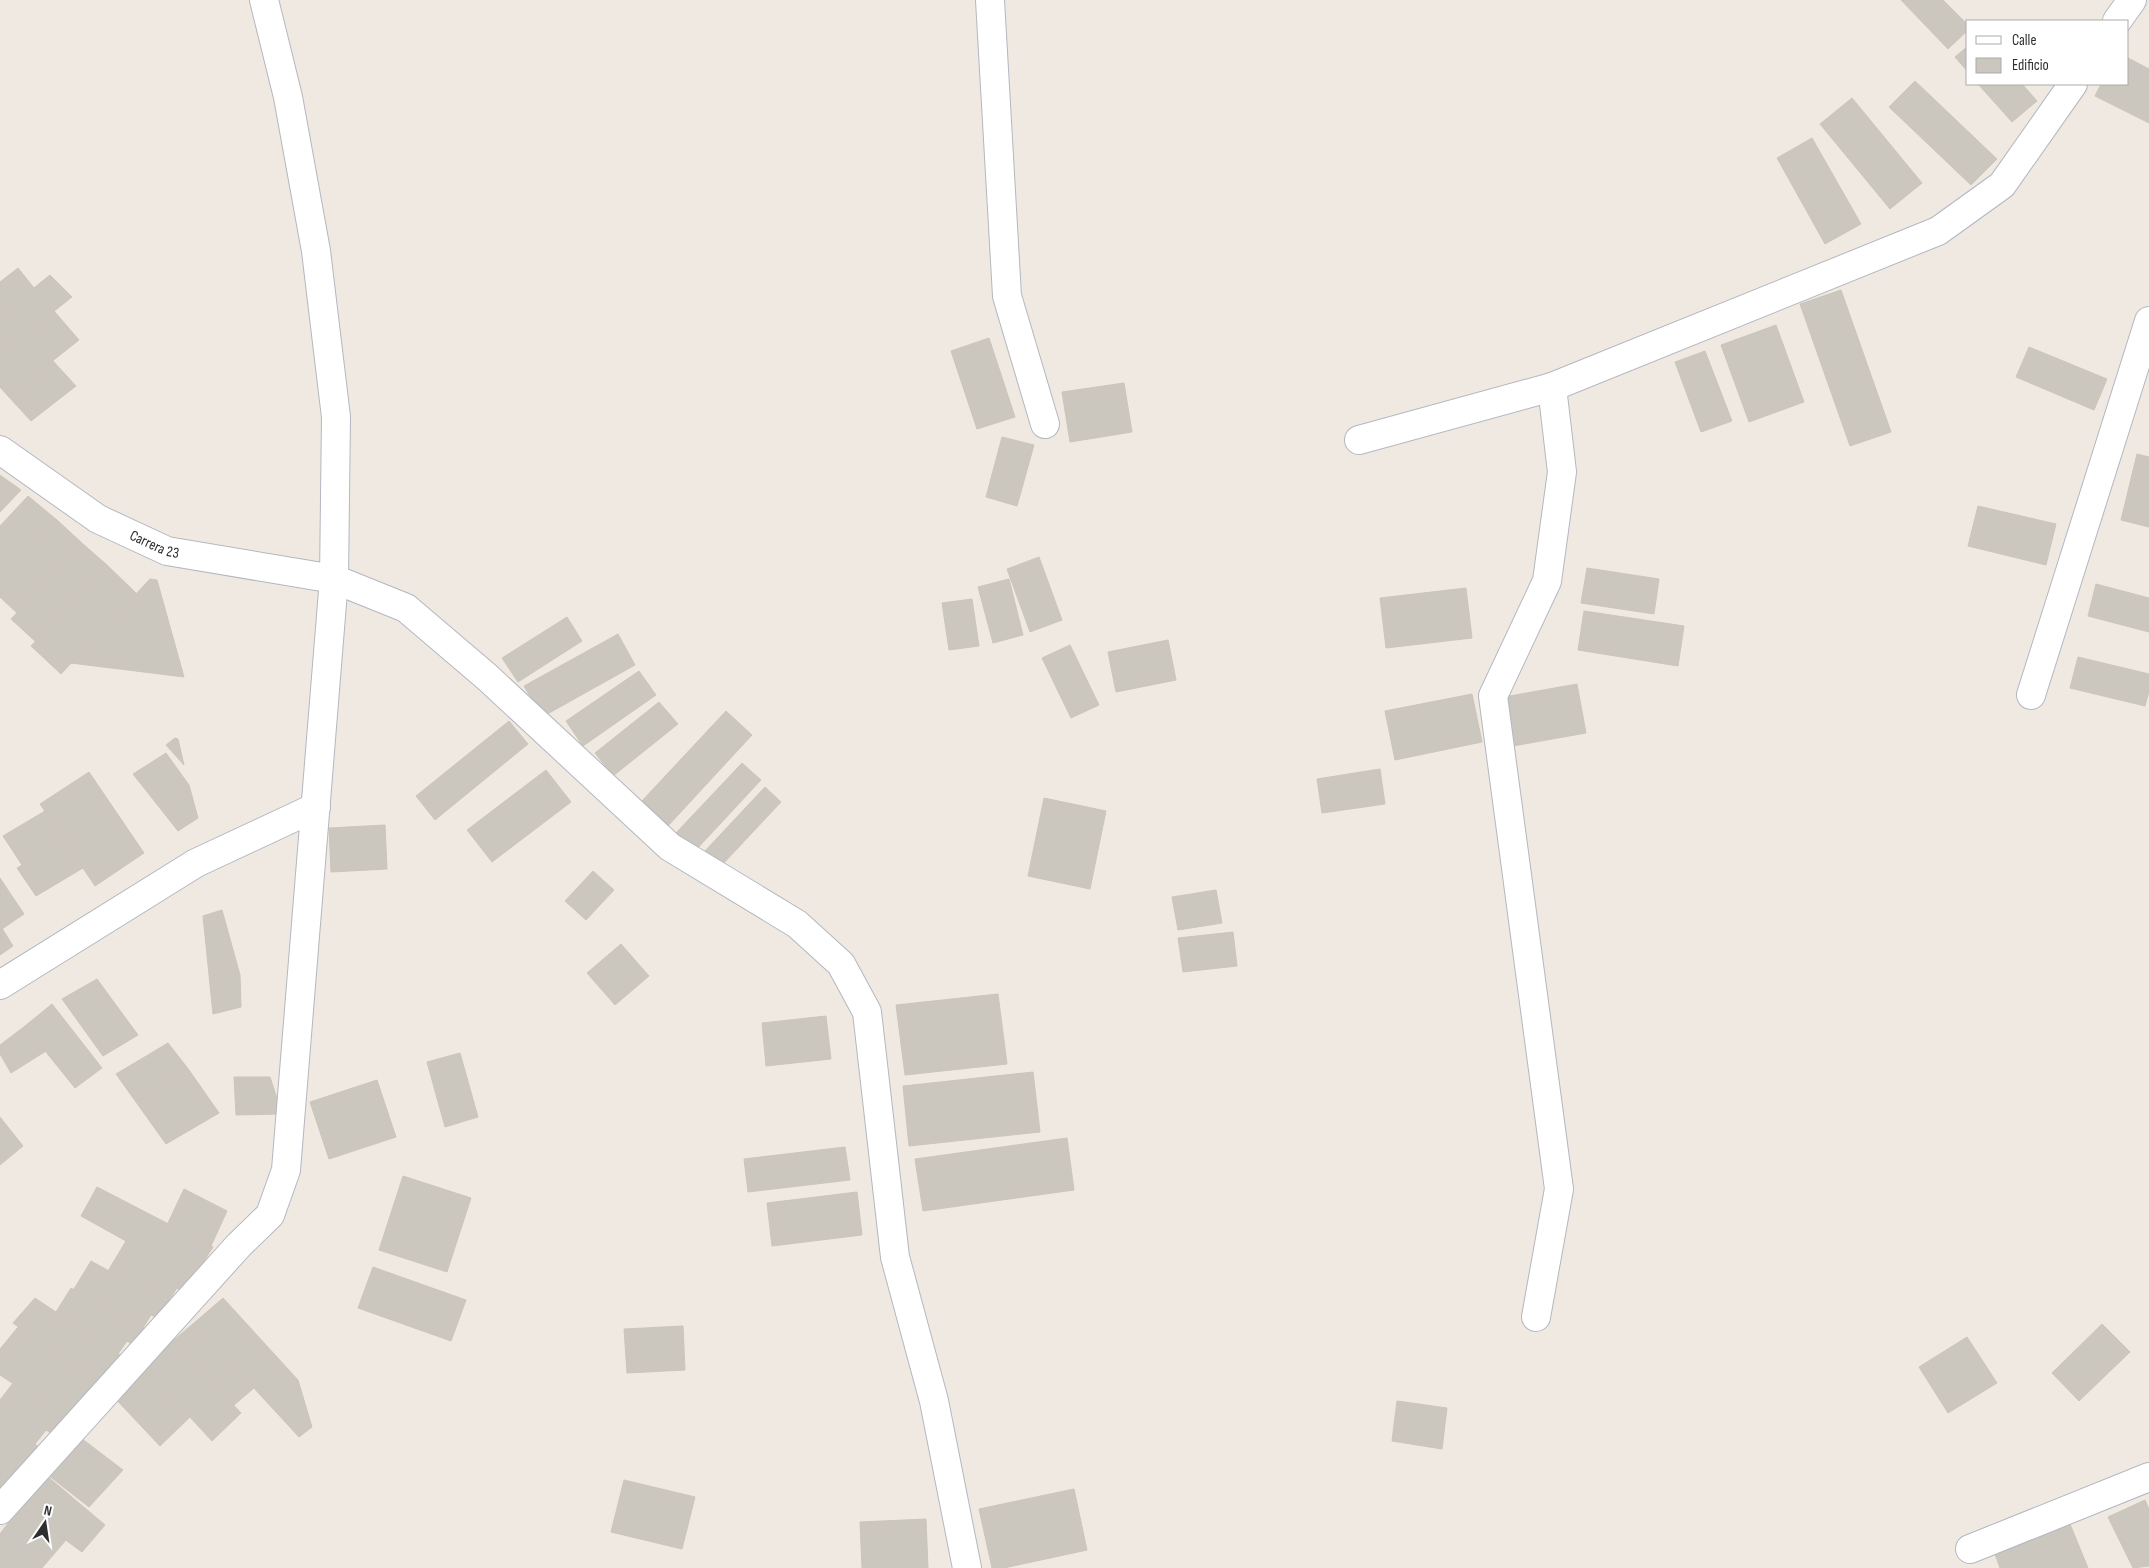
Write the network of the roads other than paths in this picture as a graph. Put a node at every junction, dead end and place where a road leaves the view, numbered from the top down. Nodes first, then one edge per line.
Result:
1 (264, 0) edge
2 (990, 0) edge
3 (2132, 0) edge
4 (2118, 20) edge
5 (2072, 85) edge
6 (2149, 321) edge
7 (1552, 388) junction
8 (1045, 424) dead end
9 (1359, 440) dead end
10 (0, 450) edge
11 (334, 579) junction
12 (2031, 695) dead end
13 (316, 807) junction
14 (0, 985) edge
15 (1536, 1317) dead end
16 (2149, 1476) edge
17 (0, 1510) edge
18 (1970, 1549) dead end
19 (967, 1568) edge

1 - 11 street
2 - 8 street
3 - 4 street
5 - 7 street
6 - 12 street
7 - 9 street
7 - 15 street
10 - 11 street, Carrera 23
11 - 13 street
11 - 19 street, Carrera 23
13 - 14 street
13 - 17 street
16 - 18 street

